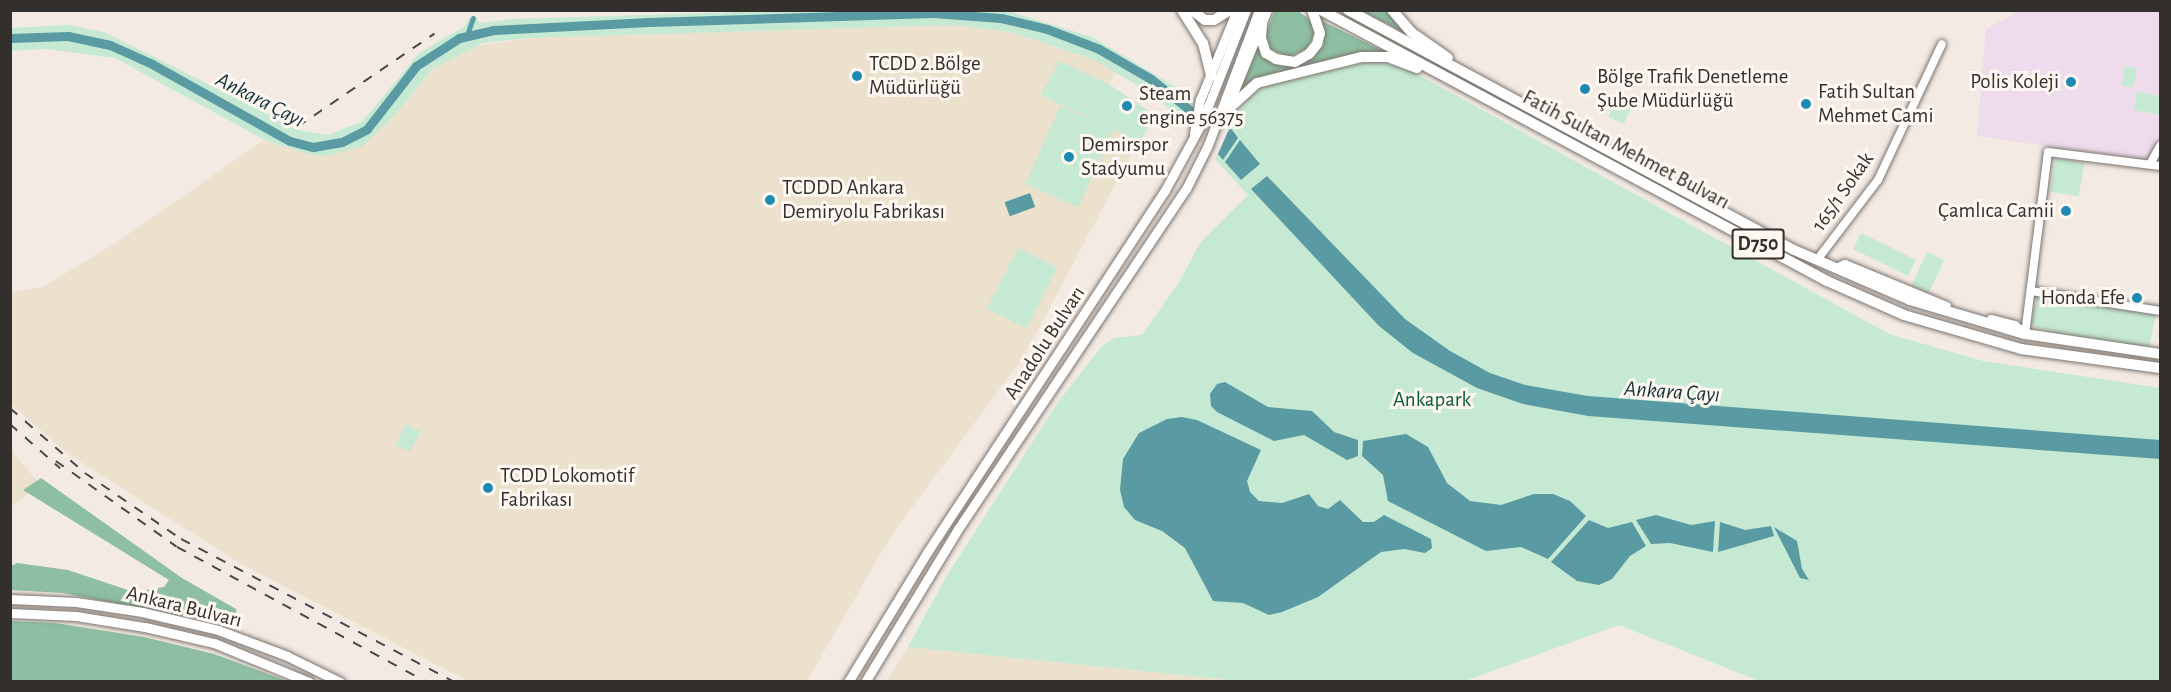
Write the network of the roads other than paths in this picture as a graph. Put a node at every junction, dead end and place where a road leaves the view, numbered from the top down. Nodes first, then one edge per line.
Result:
1 (1182, 10) edge
2 (1192, 10) edge
3 (1230, 10) edge
4 (1236, 10) edge
5 (1246, 10) edge
6 (1259, 10) edge
7 (1267, 10) edge
8 (1312, 10) edge
9 (1322, 10) edge
10 (1348, 10) edge
11 (1392, 10) edge
12 (1262, 24) junction
13 (1386, 38) junction
14 (1942, 44) dead end
15 (1211, 76) junction
16 (1457, 82) junction
17 (1503, 95) junction
18 (1204, 102) junction
19 (1222, 112) junction
20 (2160, 146) edge
21 (2150, 164) junction
22 (2160, 166) edge
23 (1817, 260) junction
24 (2031, 291) junction
25 (2160, 311) edge
26 (2025, 334) junction
27 (2160, 354) edge
28 (2160, 368) edge
29 (10, 599) edge
30 (10, 614) edge
31 (309, 681) edge
32 (340, 681) edge
33 (848, 681) edge
34 (865, 681) edge

1 - 15 highway
2 - 3 highway
4 - 15 main road
5 - 18 main road, Anadolu Bulvarı
6 - 19 main road
7 - 12 main road
8 - 12 highway
9 - 13 highway, Fatih Sultan Mehmet Bulvarı / D750
10 - 13 highway, Fatih Sultan Mehmet Bulvarı / D750
11 - 17 highway
12 - 19 main road
13 - 16 highway, Fatih Sultan Mehmet Bulvarı / D750
13 - 17 highway, Fatih Sultan Mehmet Bulvarı / D750
14 - 23 street, 165/1 Sokak
15 - 18 main road
16 - 19 highway
16 - 28 highway, Fatih Sultan Mehmet Bulvarı / D750
17 - 23 highway, Fatih Sultan Mehmet Bulvarı / D750
18 - 33 main road, Anadolu Bulvarı
19 - 34 main road, Anadolu Bulvarı
20 - 21 street
21 - 22 street
21 - 24 street
23 - 26 highway, Fatih Sultan Mehmet Bulvarı / D750
24 - 25 street
24 - 26 street
26 - 27 highway, Fatih Sultan Mehmet Bulvarı / D750
29 - 32 main road, Ankara Bulvarı
30 - 31 main road, Ankara Bulvarı

